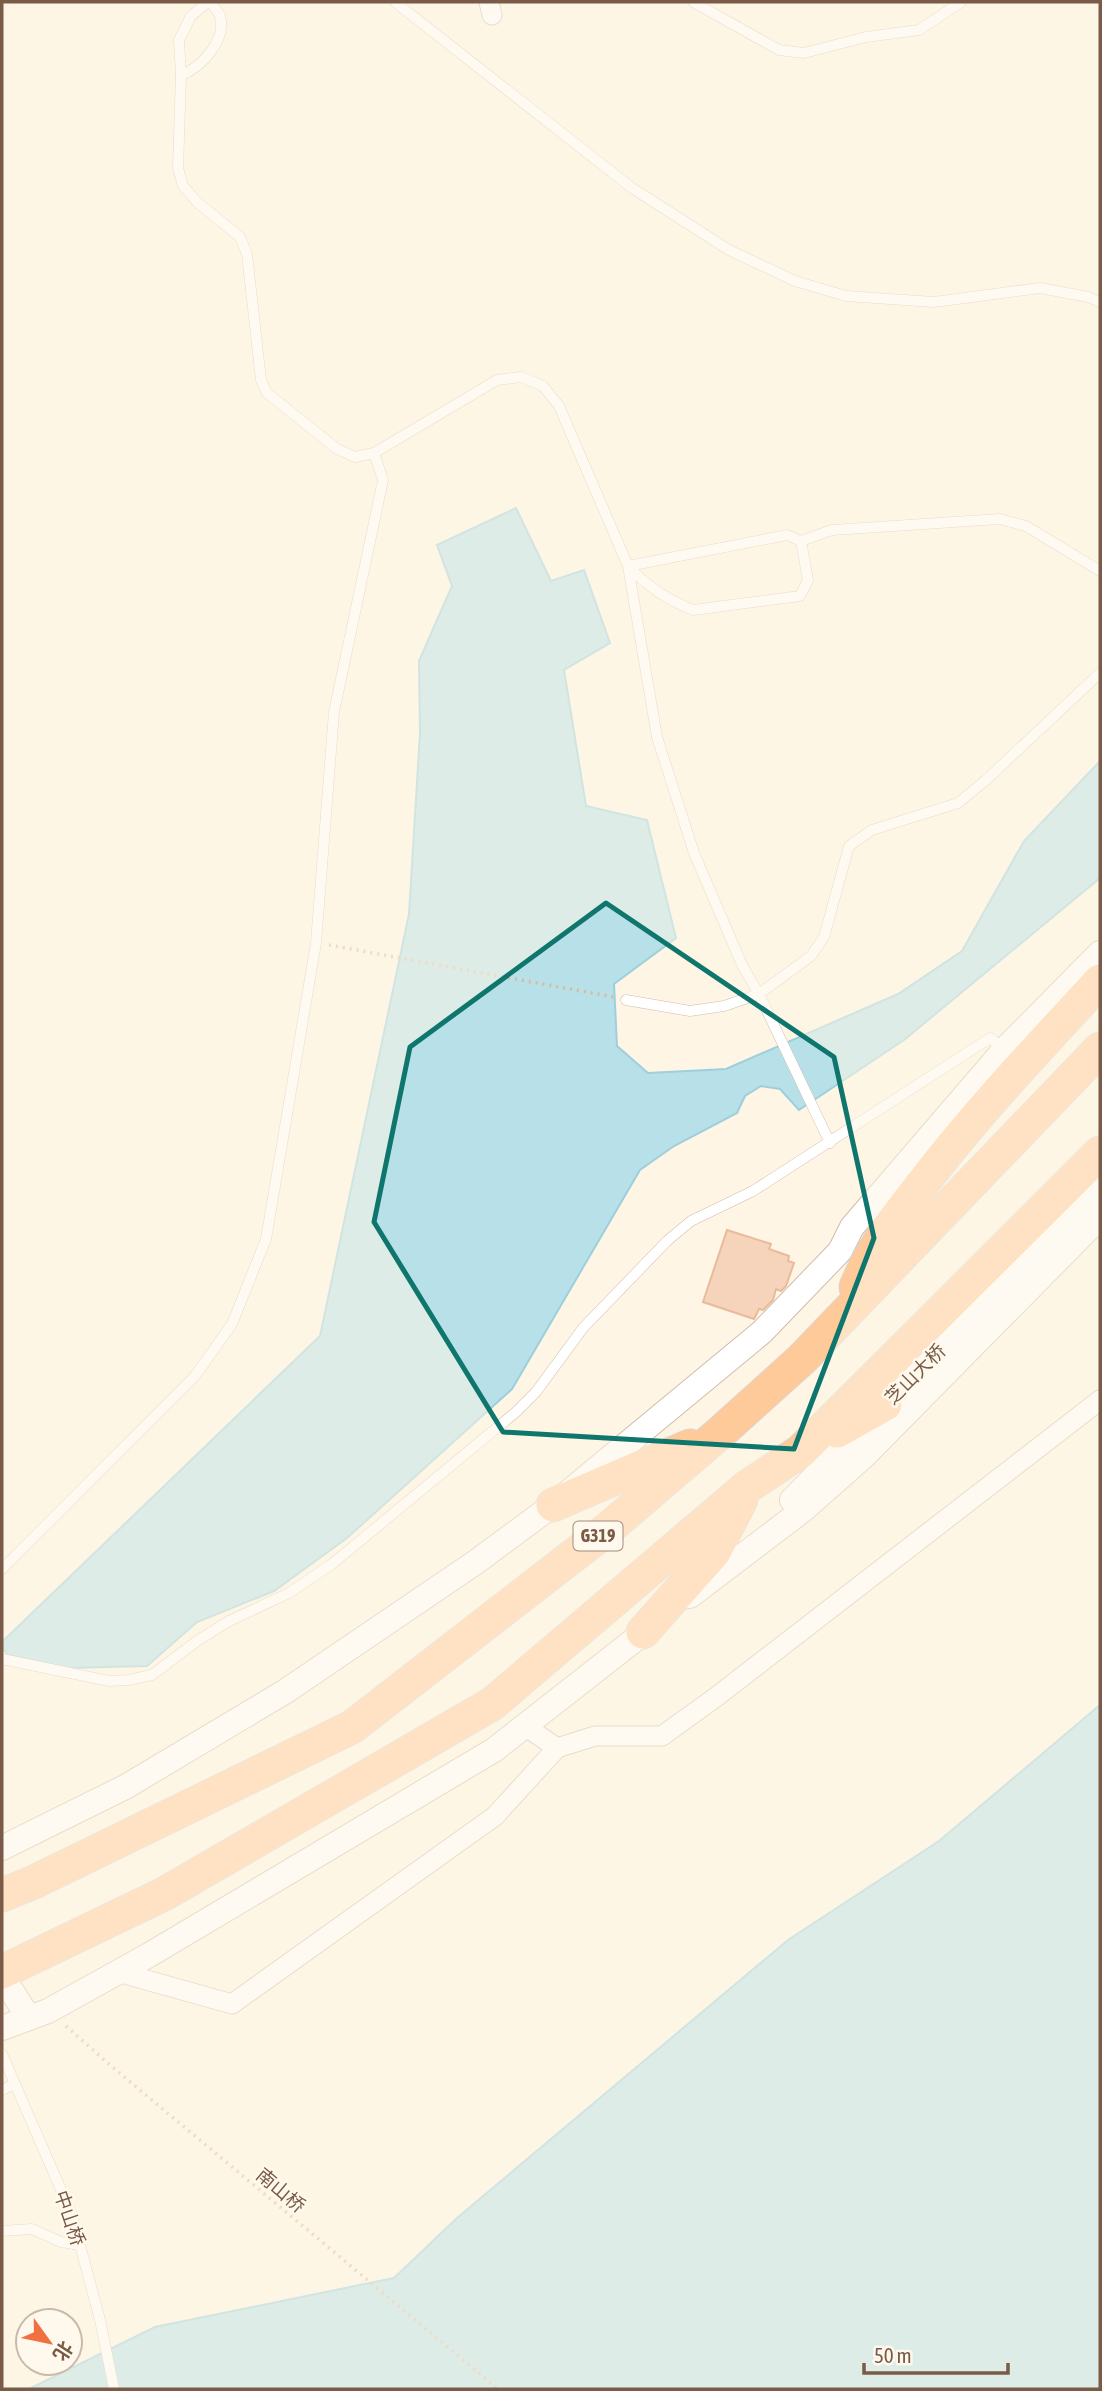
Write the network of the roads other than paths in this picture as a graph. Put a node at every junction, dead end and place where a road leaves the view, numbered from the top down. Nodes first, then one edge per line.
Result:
1 (209, 2) edge
2 (395, 2) edge
3 (693, 2) edge
4 (961, 2) edge
5 (181, 75) junction
6 (1100, 302) edge
7 (374, 453) junction
8 (801, 541) junction
9 (628, 566) junction
10 (1100, 571) edge
11 (1100, 673) edge
12 (1100, 953) edge
13 (1100, 981) edge
14 (759, 994) junction
15 (626, 1000) road end
16 (1004, 1049) junction
17 (1100, 1049) edge
18 (831, 1143) junction
19 (1100, 1153) edge
20 (1100, 1187) edge
21 (1100, 1217) edge
22 (845, 1314) junction
23 (1100, 1400) edge
24 (885, 1404) junction
25 (721, 1432) junction
26 (801, 1451) junction
27 (747, 1488) junction
28 (553, 1506) junction
29 (731, 1563) junction
30 (2, 1569) edge
31 (643, 1632) junction
32 (2, 1659) edge
33 (525, 1726) junction
34 (557, 1748) junction
35 (2, 1848) edge
36 (2, 1895) edge
37 (118, 1972) junction
38 (6, 1981) edge
39 (39, 2014) junction
40 (2, 2028) edge
41 (2, 2054) edge
42 (15, 2084) junction
43 (2, 2090) edge
44 (2, 2231) edge
45 (80, 2245) junction
46 (114, 2389) edge

1 - 5 lane
1 - 5 lane
2 - 6 lane
3 - 4 lane
5 - 7 lane
7 - 9 lane
7 - 30 lane
8 - 9 lane
8 - 9 lane
8 - 10 lane
9 - 14 lane
11 - 14 lane
12 - 16 street
13 - 22 highway
14 - 15 lane
14 - 18 lane
16 - 18 lane
16 - 28 street
17 - 22 highway, G319
18 - 32 lane
19 - 26 highway
20 - 24 street, 芝山大桥
21 - 29 street
22 - 25 highway, G319
23 - 34 street
24 - 26 highway
24 - 29 street, 芝山大桥
25 - 28 highway
25 - 36 highway, G319
26 - 27 highway
27 - 31 highway
27 - 38 highway
28 - 35 street
29 - 31 street
31 - 33 street
33 - 34 street
33 - 37 street
34 - 37 street
37 - 39 street
38 - 39 street
39 - 40 street
41 - 42 lane, 中山桥
42 - 43 lane
42 - 45 lane, 中山桥
44 - 45 lane
45 - 46 lane, 中山桥

